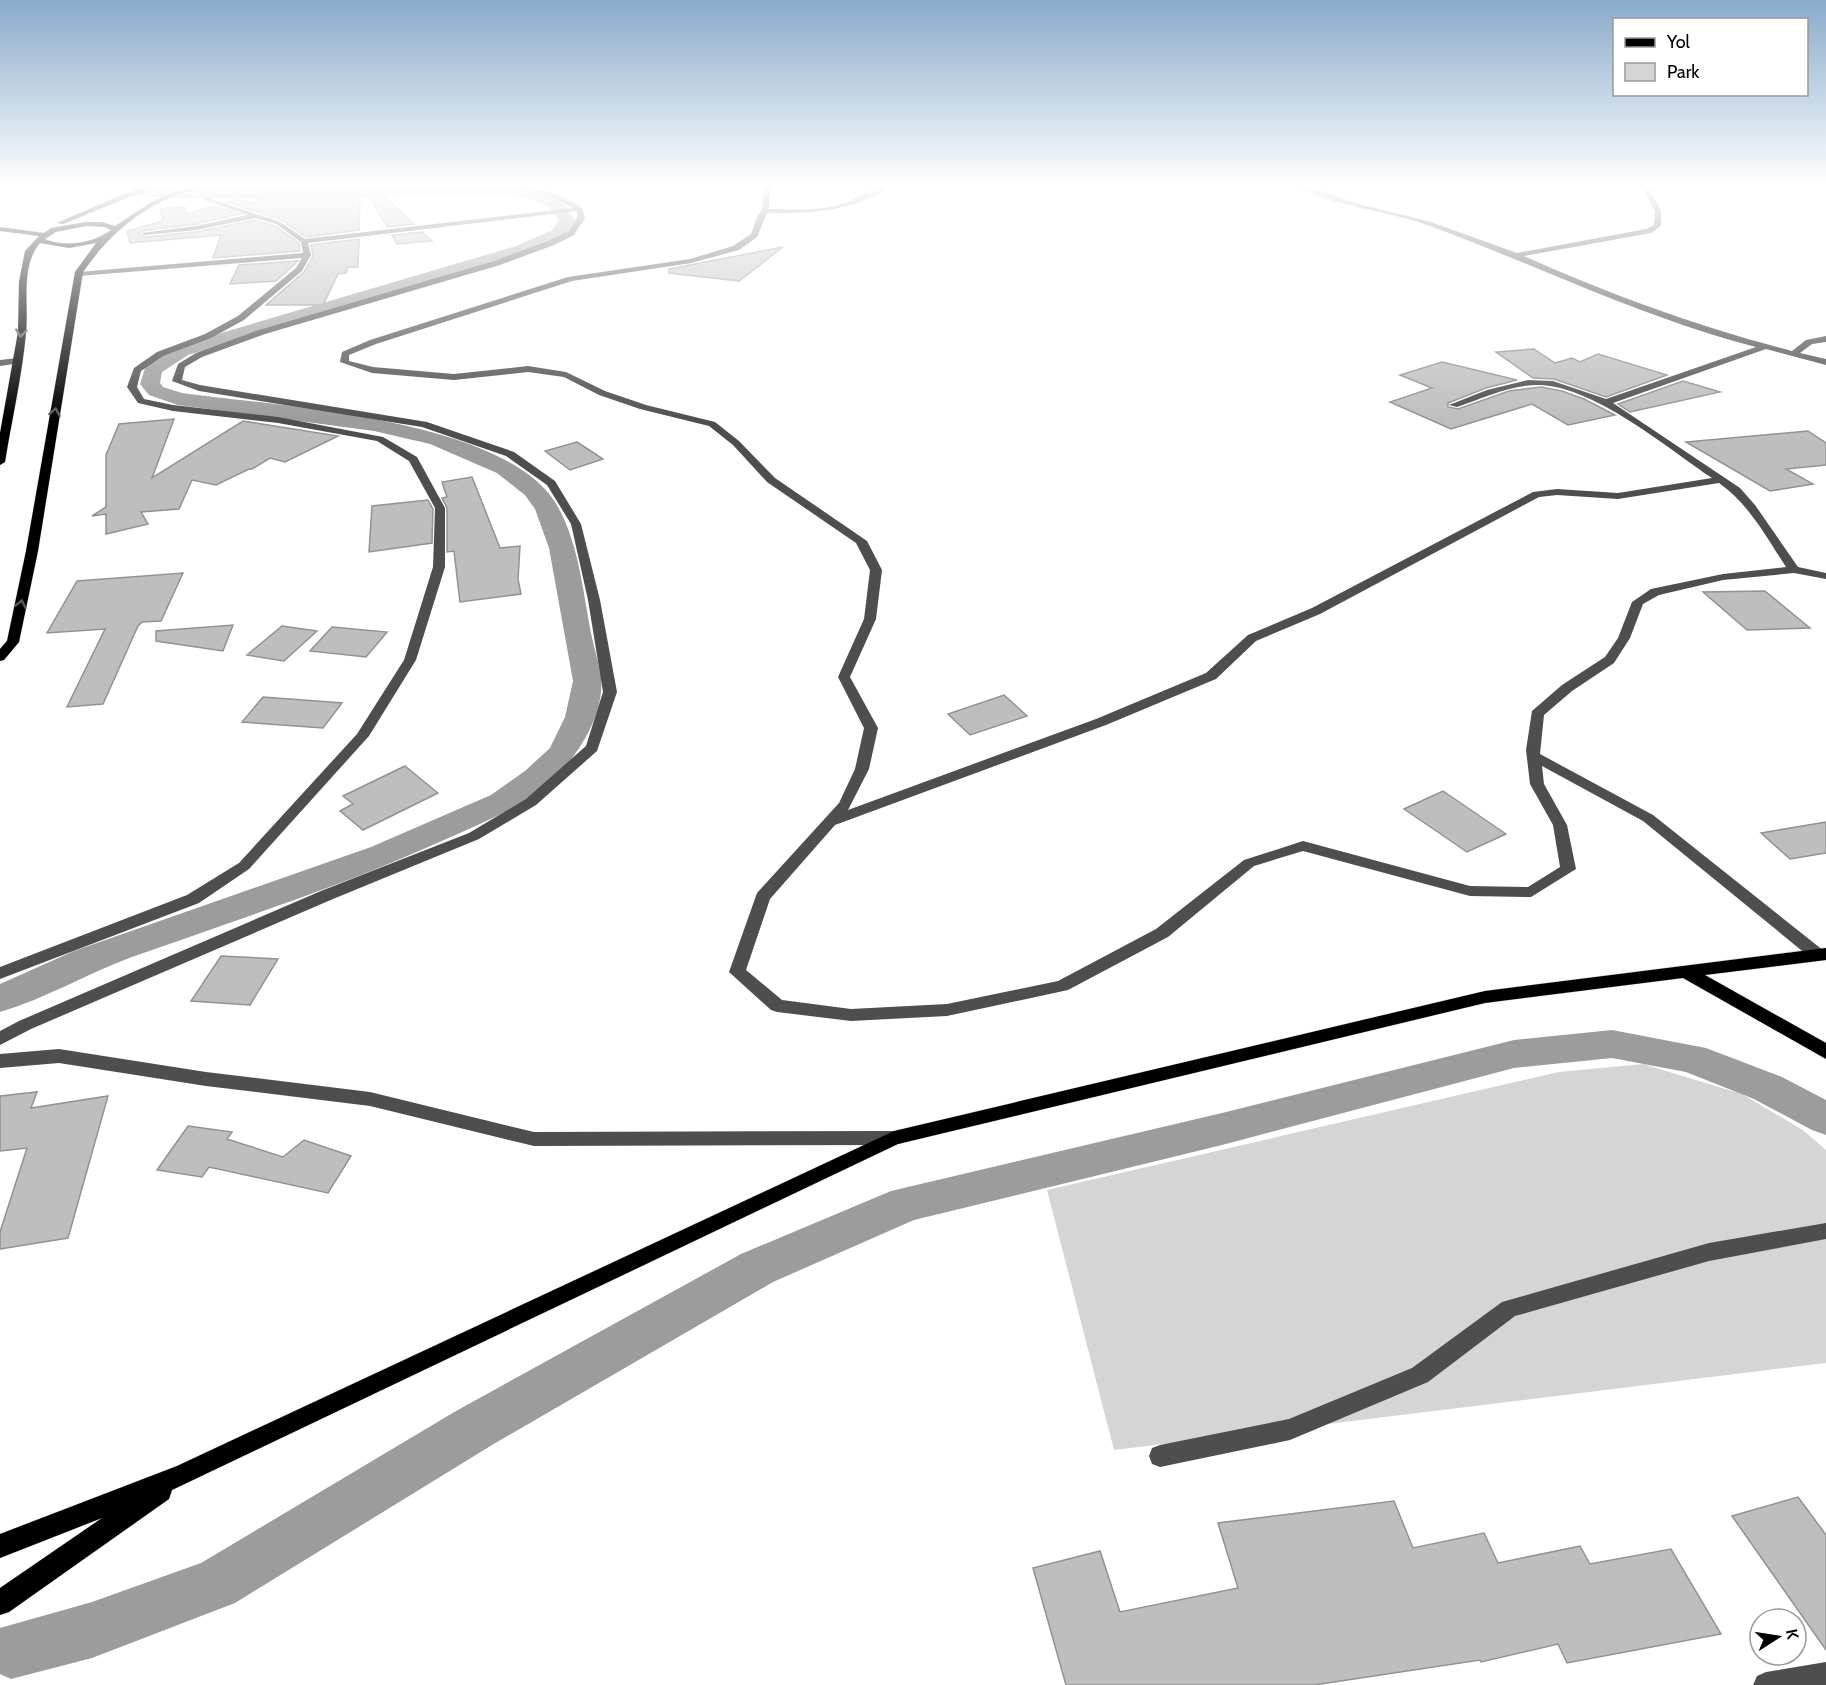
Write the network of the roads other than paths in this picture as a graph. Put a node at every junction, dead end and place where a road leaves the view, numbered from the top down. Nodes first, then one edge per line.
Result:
1 (27, 264) edge
2 (86, 264) edge
3 (203, 264) edge
4 (302, 264) edge
5 (495, 264) edge
6 (673, 264) edge
7 (1535, 264) edge
8 (79, 274) junction
9 (252, 326) junction
10 (1826, 339) edge
11 (1764, 347) junction
12 (1793, 354) junction
13 (17, 361) junction
14 (1826, 362) edge
15 (0, 363) edge
16 (1606, 402) junction
17 (1454, 405) dead end
18 (2, 439) edge
19 (0, 462) edge
20 (1721, 480) junction
21 (1794, 570) junction
22 (1826, 576) edge
23 (0, 657) edge
24 (1533, 756) junction
25 (830, 822) junction
26 (1822, 954) edge
27 (1684, 970) junction
28 (0, 973) edge
29 (0, 1039) edge
30 (1826, 1052) edge
31 (0, 1061) edge
32 (894, 1138) junction
33 (1826, 1231) edge
34 (1160, 1456) dead end
35 (183, 1476) junction
36 (0, 1546) edge
37 (0, 1603) edge
38 (1826, 1675) edge
39 (1766, 1685) edge

1 -> 13 main road
2 - 8 main road
3 - 8 street
4 - 9 street
5 - 9 street
6 - 25 street
7 - 11 street
23 -> 8 main road
9 - 28 street
9 - 29 street
10 - 12 street
11 - 12 street
11 - 16 street
12 - 14 street
13 - 15 street
13 - 18 main road
16 - 17 street
16 - 20 street
18 - 19 main road
20 - 21 street
20 - 25 street
21 - 22 street
21 - 24 street
24 - 25 street
24 - 26 street
26 - 27 main road
27 - 30 main road
27 - 32 main road
31 - 32 street
32 - 35 main road
33 - 34 street
35 - 36 main road
35 - 37 main road
38 - 39 street

